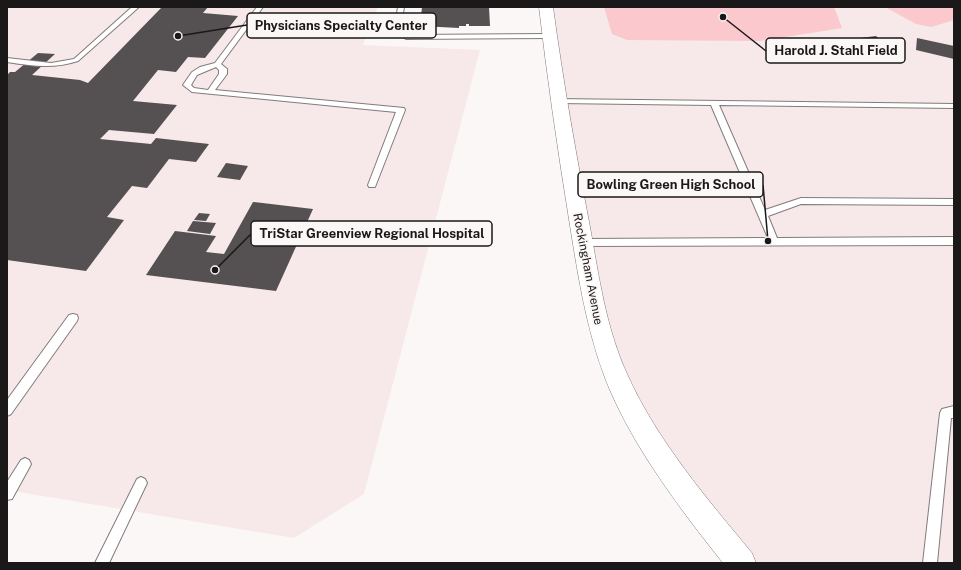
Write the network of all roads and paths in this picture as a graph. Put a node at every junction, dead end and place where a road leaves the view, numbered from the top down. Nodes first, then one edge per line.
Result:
1 (136, 7) edge
2 (260, 7) edge
3 (401, 7) edge
4 (546, 7) edge
5 (550, 36) junction
6 (7, 60) edge
7 (217, 64) junction
8 (210, 92) junction
9 (558, 101) junction
10 (714, 103) junction
11 (954, 106) edge
12 (372, 185) dead end
13 (954, 202) edge
14 (763, 214) junction
15 (774, 241) junction
16 (954, 241) edge
17 (583, 243) junction
18 (73, 318) dead end
19 (7, 410) edge
20 (954, 412) edge
21 (25, 464) dead end
22 (141, 483) dead end
23 (7, 494) edge
24 (102, 563) edge
25 (742, 563) edge
26 (930, 563) edge

1 - 6 lane
2 - 7 lane
3 - 5 lane
4 - 5 street, Rockingham Avenue
5 - 9 street, Rockingham Avenue
7 - 8 lane
7 - 8 lane
8 - 12 lane
9 - 10 lane
9 - 17 street, Rockingham Avenue
10 - 11 lane
10 - 14 lane
13 - 14 lane
14 - 15 lane
15 - 16 lane
15 - 17 lane
17 - 25 street, Rockingham Avenue
18 - 19 lane
20 - 26 lane
21 - 23 lane
22 - 24 lane

